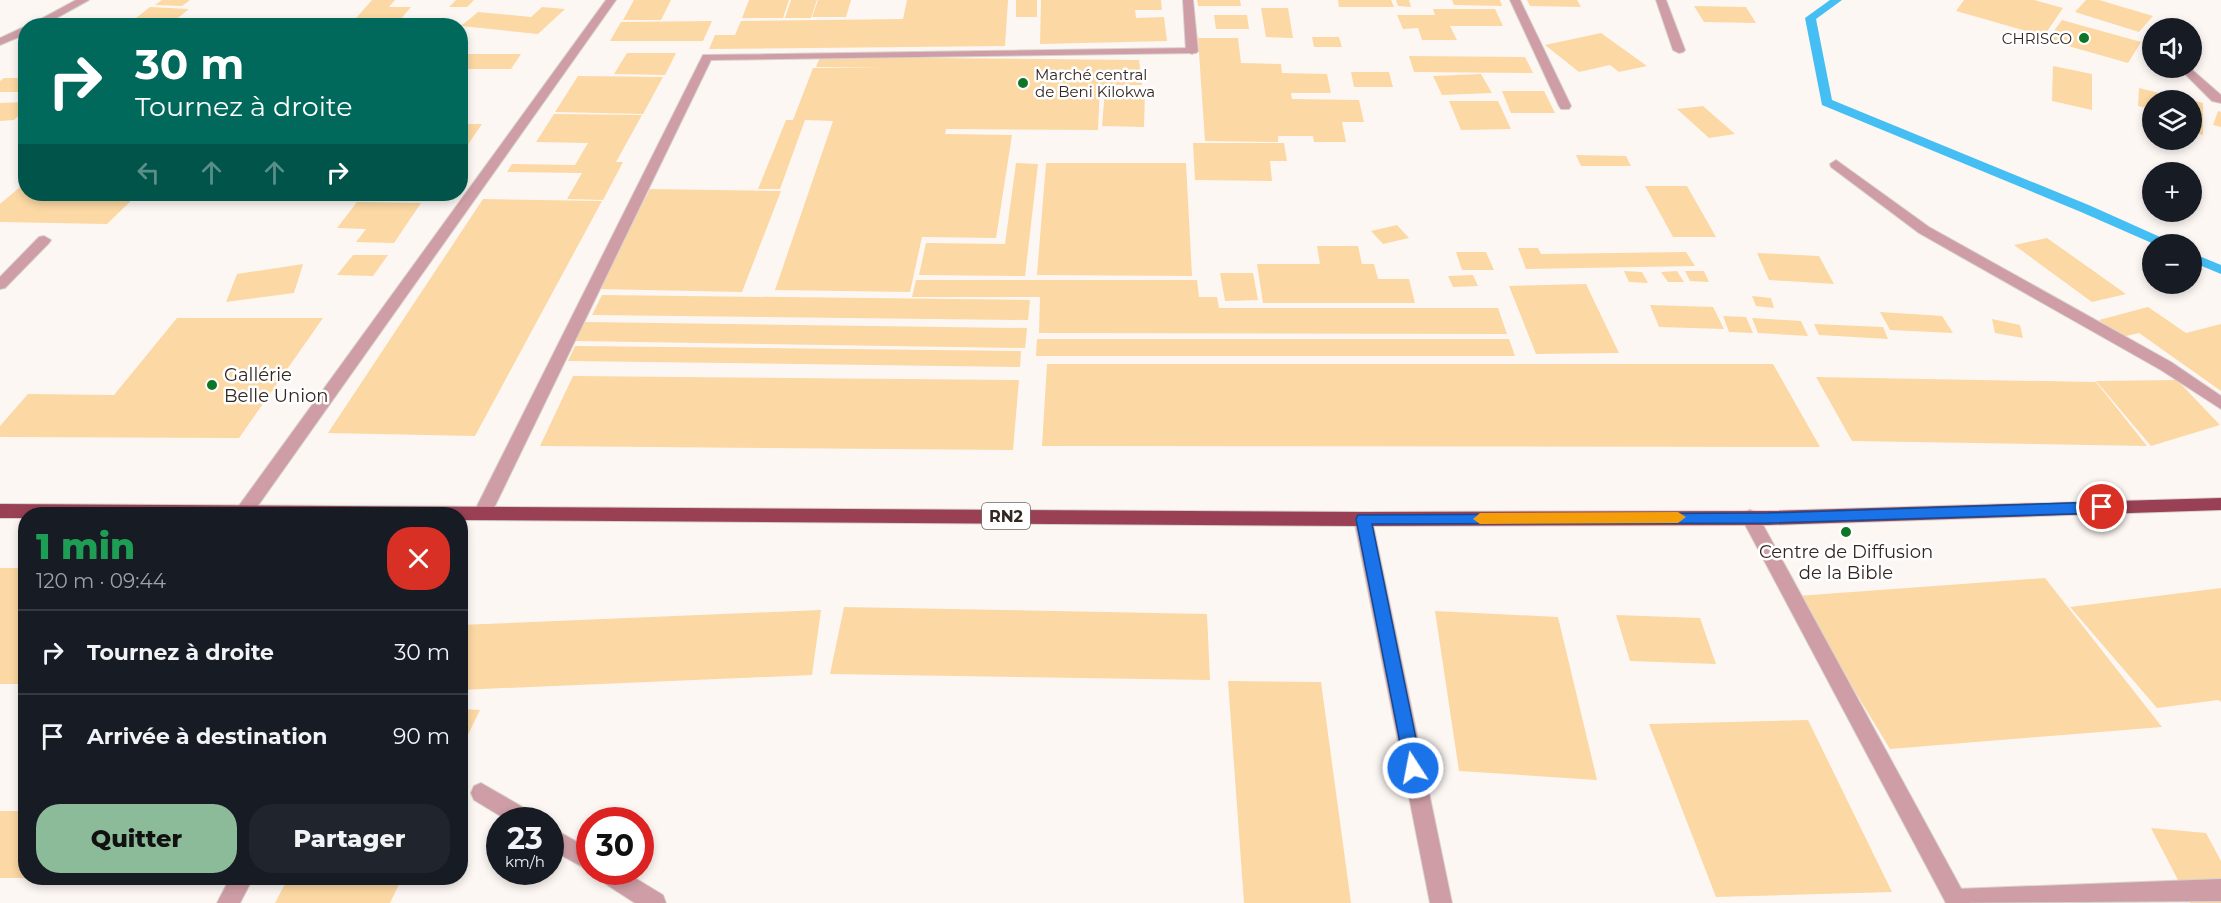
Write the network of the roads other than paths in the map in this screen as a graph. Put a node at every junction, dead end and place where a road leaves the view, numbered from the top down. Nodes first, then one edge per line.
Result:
1 (84, 0) edge
2 (611, 0) edge
3 (1188, 0) edge
4 (1515, 0) edge
5 (1660, 0) edge
6 (49, 18) edge
7 (18, 33) edge
8 (0, 42) edge
9 (1679, 50) dead end
10 (2195, 78) edge
11 (2221, 99) edge
12 (1565, 106) dead end
13 (1836, 164) dead end
14 (468, 199) edge
15 (467, 201) edge
16 (44, 240) dead end
17 (0, 285) edge
18 (2221, 404) edge
19 (2221, 504) edge
20 (248, 507) edge
21 (0, 511) edge
22 (18, 511) edge
23 (468, 512) edge
24 (483, 512) junction
25 (1750, 517) junction
26 (1364, 519) junction
27 (481, 793) dead end
28 (504, 807) edge
29 (238, 885) edge
30 (627, 885) edge
31 (2221, 890) edge
32 (1957, 902) edge
33 (228, 903) edge
34 (656, 903) edge
35 (1441, 903) edge

1 - 6 street
2 - 14 street
3 - 24 street
4 - 12 street
5 - 9 street
7 - 8 street
10 - 11 street
13 - 18 street
15 - 20 street
16 - 17 street
19 - 25 highway, RN2
21 - 22 highway, RN2
23 - 24 highway, RN2
24 - 26 highway, RN2
25 - 26 highway, RN2
25 - 32 street
26 - 35 street
27 - 28 street
29 - 33 street
30 - 34 street
31 - 32 street

